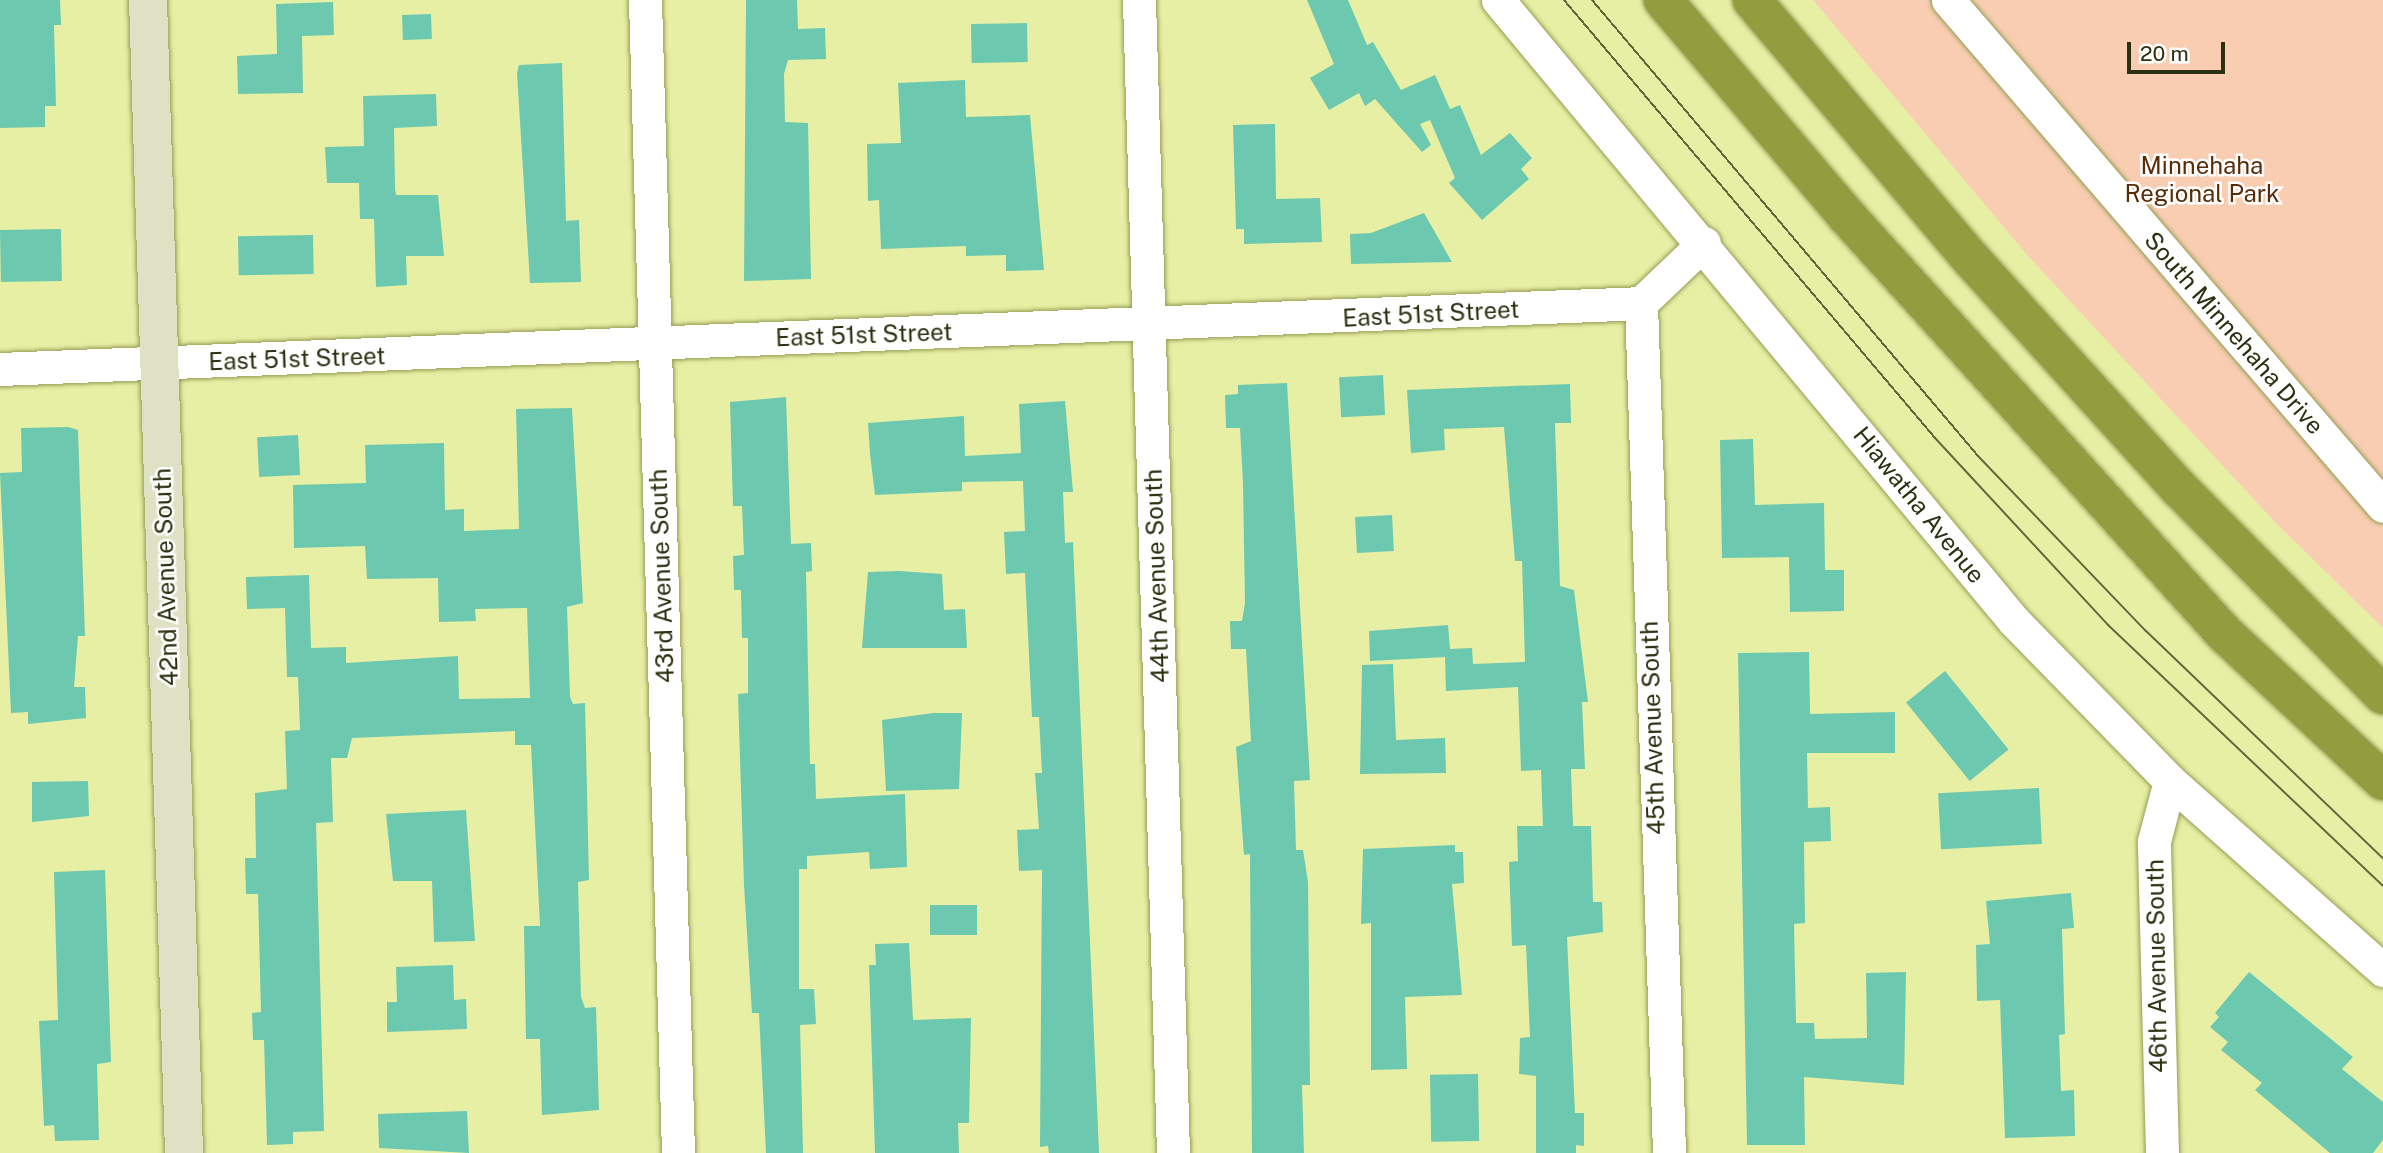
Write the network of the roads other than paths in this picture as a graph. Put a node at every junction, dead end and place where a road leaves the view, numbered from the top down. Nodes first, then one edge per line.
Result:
1 (148, 0) edge
2 (645, 0) edge
3 (1139, 0) edge
4 (1498, 0) edge
5 (1662, 0) edge
6 (1752, 0) edge
7 (1948, 0) edge
8 (1704, 243) junction
9 (1640, 303) junction
10 (1149, 326) junction
11 (654, 343) junction
12 (159, 363) junction
13 (0, 369) edge
14 (2383, 506) edge
15 (2383, 695) edge
16 (2170, 781) junction
17 (2383, 781) edge
18 (2383, 971) edge
19 (184, 1153) edge
20 (678, 1153) edge
21 (1173, 1153) edge
22 (1669, 1153) edge
23 (2162, 1153) edge

1 - 12 street, 42nd Avenue South
2 - 11 street, 43rd Avenue South
3 - 10 street, 44th Avenue South
4 - 8 street, Hiawatha Avenue
5 - 17 highway
6 - 15 highway
7 - 14 street, South Minnehaha Drive
8 - 9 street
8 - 16 street, Hiawatha Avenue
9 - 10 street, East 51st Street
9 - 22 street, 45th Avenue South
10 - 11 street, East 51st Street
10 - 21 street, 44th Avenue South
11 - 12 street, East 51st Street
11 - 20 street, 43rd Avenue South
12 - 13 street, East 51st Street
12 - 19 street, 42nd Avenue South
16 - 18 street, Hiawatha Avenue
16 - 23 street, 46th Avenue South

